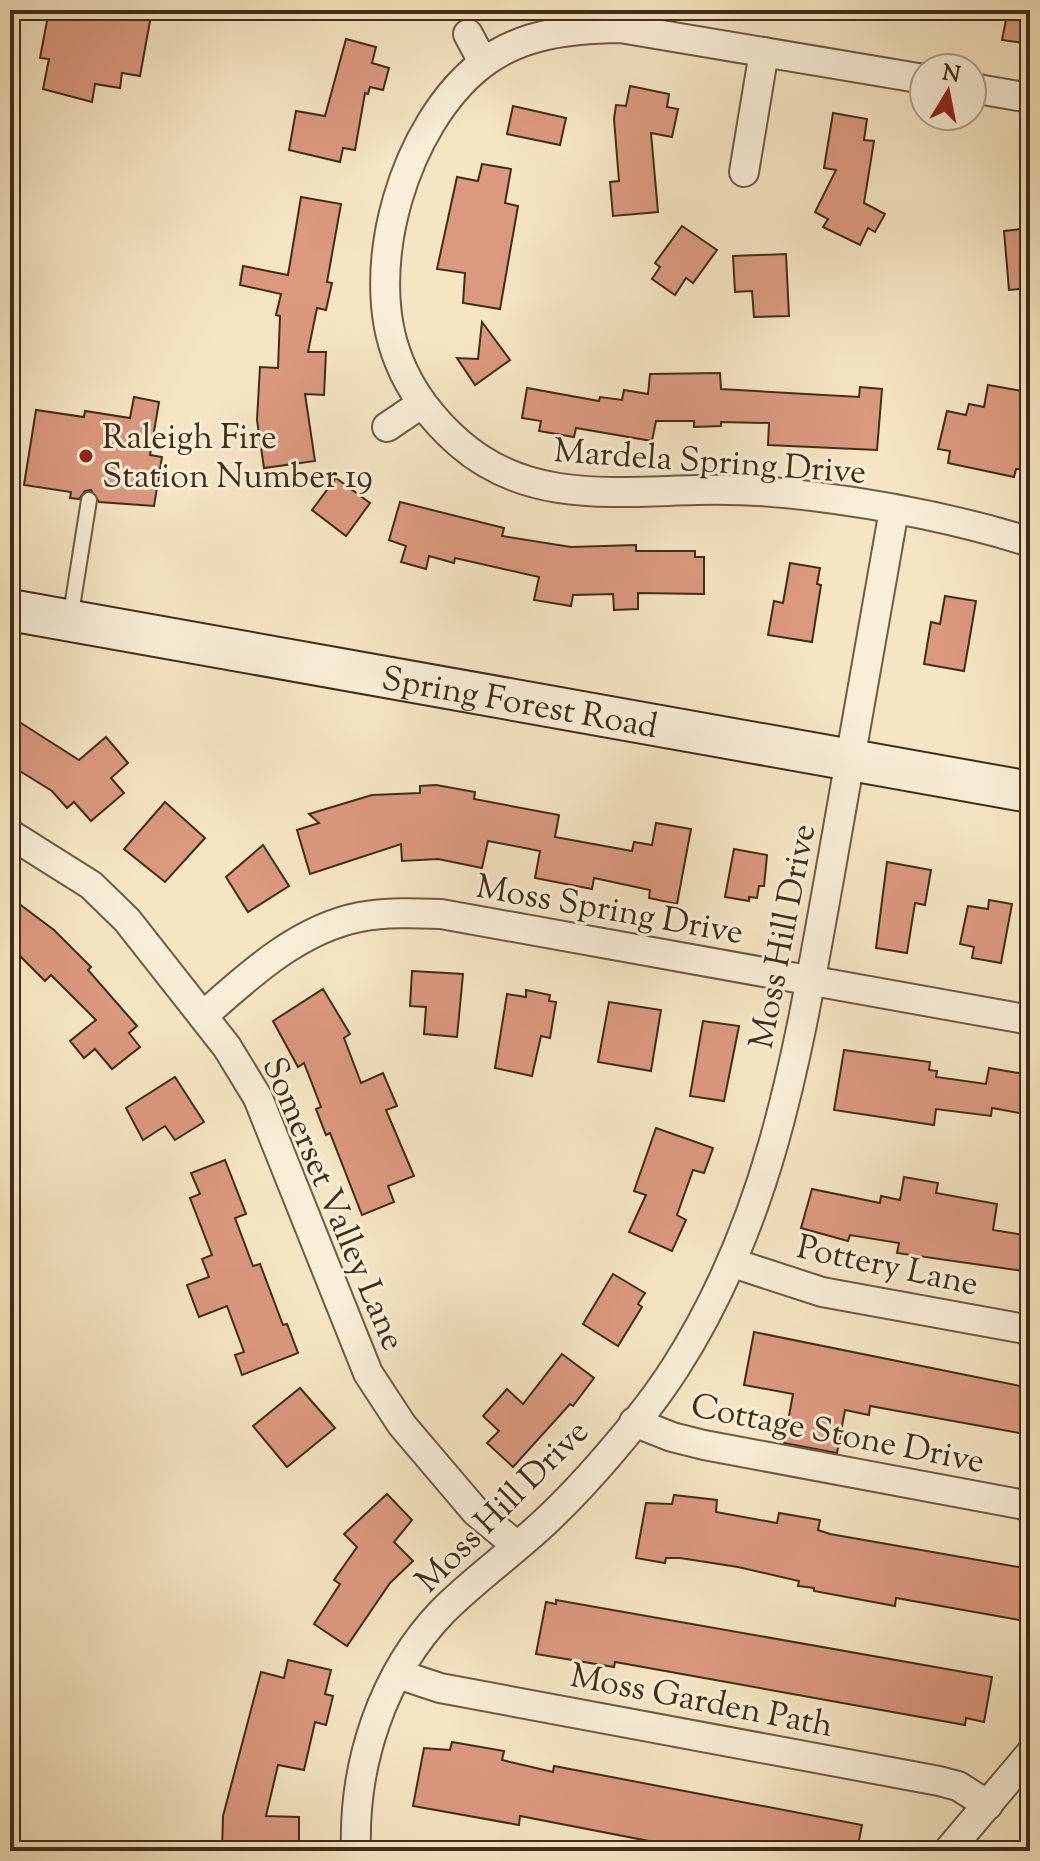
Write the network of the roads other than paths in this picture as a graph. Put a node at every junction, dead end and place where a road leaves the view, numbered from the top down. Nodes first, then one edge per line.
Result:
1 (468, 34) dead end
2 (764, 52) junction
3 (483, 62) junction
4 (908, 76) edge
5 (988, 91) edge
6 (1030, 98) edge
7 (744, 172) dead end
8 (421, 404) junction
9 (387, 427) dead end
10 (89, 500) dead end
11 (894, 510) junction
12 (1030, 542) edge
13 (10, 610) edge
14 (70, 620) junction
15 (850, 759) junction
16 (1030, 792) edge
17 (10, 834) edge
18 (811, 981) junction
19 (203, 1016) junction
20 (1030, 1020) edge
21 (733, 1263) junction
22 (1030, 1330) edge
23 (634, 1422) junction
24 (1030, 1506) edge
25 (516, 1545) junction
26 (398, 1674) junction
27 (1030, 1754) edge
28 (988, 1805) junction
29 (356, 1851) edge
30 (948, 1851) edge

1 - 3 street
2 - 3 street, Mardela Spring Drive
2 - 4 street, Mardela Spring Drive
2 - 7 street
3 - 8 street, Mardela Spring Drive
5 - 6 street
8 - 9 street
8 - 11 street, Mardela Spring Drive
10 - 14 lane
11 - 12 street, Mardela Spring Drive
11 - 15 street, Moss Hill Drive
13 - 14 main road, Spring Forest Road
14 - 15 main road, Spring Forest Road
15 - 16 main road, Spring Forest Road
15 - 18 street, Moss Hill Drive
17 - 19 street, Somerset Valley Lane
18 - 19 street, Moss Spring Drive
18 - 20 street, Moss Spring Drive
18 - 21 street, Moss Hill Drive
19 - 25 street, Somerset Valley Lane
21 - 22 street, Pottery Lane
21 - 23 street, Moss Hill Drive
23 - 24 street, Cottage Stone Drive
23 - 25 street, Moss Hill Drive
25 - 26 street, Moss Hill Drive
26 - 28 street, Moss Garden Path
26 - 29 street, Moss Hill Drive
27 - 28 street
28 - 30 street

